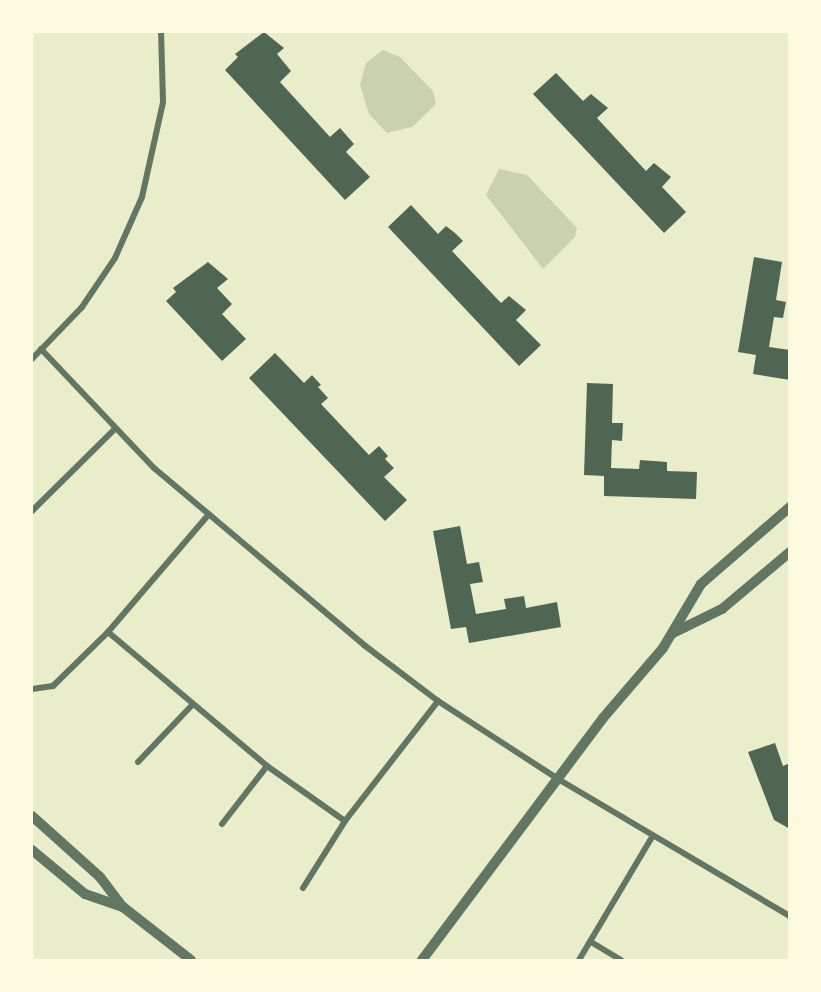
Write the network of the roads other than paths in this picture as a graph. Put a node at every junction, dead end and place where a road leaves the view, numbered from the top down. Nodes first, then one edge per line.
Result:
1 (161, 32) edge
2 (41, 350) junction
3 (32, 358) edge
4 (115, 429) junction
5 (789, 507) edge
6 (32, 511) edge
7 (209, 513) junction
8 (789, 552) edge
9 (108, 632) junction
10 (673, 633) junction
11 (32, 689) edge
12 (438, 701) junction
13 (192, 705) junction
14 (138, 762) dead end
15 (267, 766) junction
16 (558, 779) junction
17 (32, 816) edge
18 (345, 821) junction
19 (222, 824) dead end
20 (652, 837) junction
21 (32, 850) edge
22 (303, 888) dead end
23 (123, 907) junction
24 (789, 916) edge
25 (591, 942) junction
26 (191, 960) edge
27 (422, 960) edge
28 (579, 960) edge
29 (621, 960) edge

1 - 2 street
2 - 3 street
2 - 4 street
4 - 6 street
4 - 7 street
5 - 10 street
7 - 9 street
7 - 12 street
8 - 10 street
9 - 11 street
9 - 13 street
10 - 16 street
12 - 16 street
12 - 18 street
13 - 14 street
13 - 15 street
15 - 18 street
15 - 19 street
16 - 20 street
16 - 27 street
17 - 23 street
18 - 22 street
20 - 24 street
20 - 25 street
21 - 23 street
23 - 26 street
25 - 28 street
25 - 29 street

